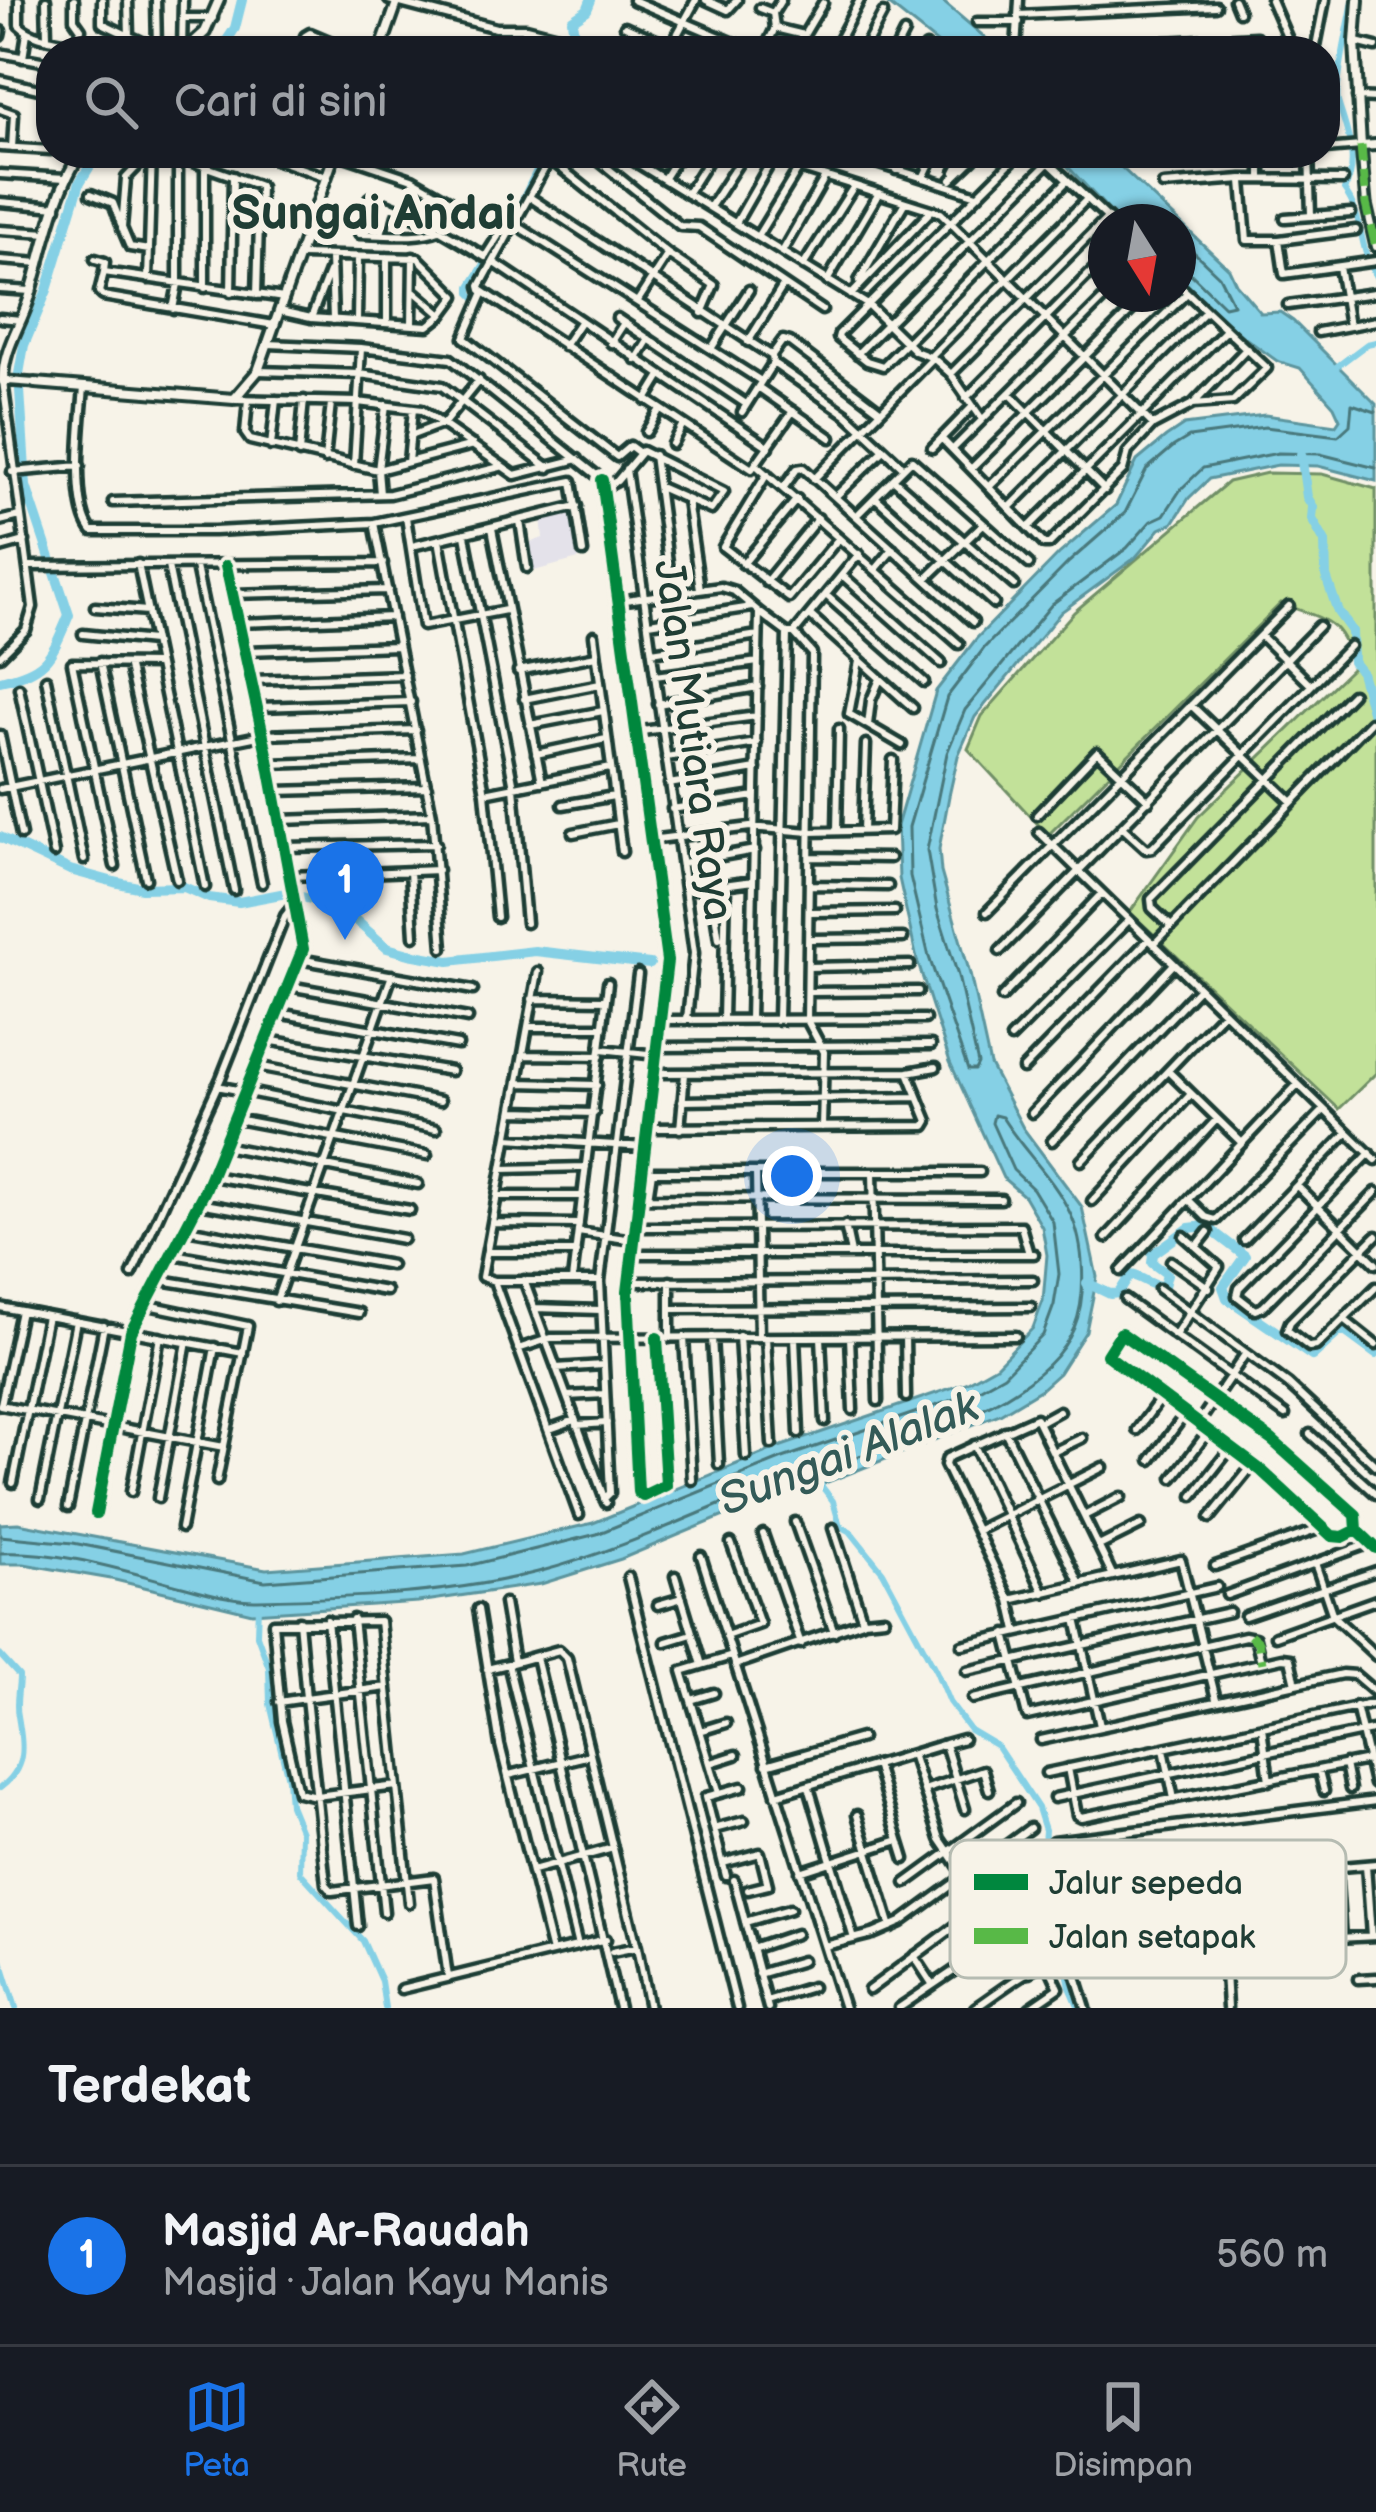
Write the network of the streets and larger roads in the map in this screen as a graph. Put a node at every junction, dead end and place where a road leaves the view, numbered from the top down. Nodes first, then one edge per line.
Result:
1 (19, 0) edge
2 (46, 0) edge
3 (74, 0) edge
4 (102, 0) edge
5 (128, 0) edge
6 (156, 0) edge
7 (183, 0) edge
8 (219, 0) edge
9 (633, 0) edge
10 (696, 0) edge
11 (706, 0) edge
12 (736, 0) edge
13 (781, 0) edge
14 (860, 0) edge
15 (1019, 0) edge
16 (1234, 0) edge
17 (1271, 0) edge
18 (1321, 0) edge
19 (1358, 0) edge
20 (395, 1) edge
21 (823, 3) edge
22 (1216, 6) dead end
23 (760, 8) dead end
24 (1239, 12) dead end
25 (773, 13) junction
26 (883, 13) dead end
27 (183, 18) junction
28 (213, 18) junction
29 (1019, 19) junction
30 (684, 21) junction
31 (977, 22) dead end
32 (625, 26) dead end
33 (775, 28) junction
34 (635, 32) junction
35 (27, 33) junction
36 (904, 33) dead end
37 (41, 36) edge
38 (46, 36) edge
39 (80, 36) edge
40 (129, 36) joint
41 (158, 36) edge
42 (183, 36) edge
43 (202, 36) edge
44 (384, 36) edge
45 (557, 36) edge
46 (633, 36) edge
47 (645, 36) edge
48 (676, 36) edge
49 (718, 36) edge
50 (771, 36) edge
51 (841, 36) edge
52 (871, 36) edge
53 (902, 36) edge
54 (1017, 36) edge
55 (1287, 36) edge
56 (1319, 36) edge
57 (1354, 42) junction
58 (1376, 47) edge
59 (0, 53) edge
60 (23, 58) junction
61 (36, 60) edge
62 (0, 80) edge
63 (36, 88) edge
64 (1358, 97) junction
65 (1376, 98) edge
66 (0, 109) edge
67 (1376, 145) edge
68 (0, 147) edge
69 (1340, 147) edge
70 (1354, 147) junction
71 (12, 148) junction
72 (36, 150) edge
73 (73, 168) edge
74 (136, 168) edge
75 (151, 168) edge
76 (178, 168) edge
77 (205, 168) edge
78 (208, 168) edge
79 (303, 168) edge
80 (329, 168) edge
81 (381, 168) edge
82 (545, 168) edge
83 (565, 168) edge
84 (608, 168) edge
85 (648, 168) edge
86 (670, 168) edge
87 (703, 168) edge
88 (735, 168) edge
89 (768, 168) edge
90 (892, 168) edge
91 (928, 168) edge
92 (957, 168) edge
93 (964, 168) edge
94 (1005, 168) edge
95 (1043, 168) edge
96 (1054, 168) edge
97 (1262, 168) edge
98 (1310, 168) edge
99 (799, 169) joint
100 (896, 170) joint
101 (0, 174) edge
102 (233, 176) junction
103 (826, 176) junction
104 (326, 177) junction
105 (69, 178) junction
106 (664, 178) junction
107 (923, 178) junction
108 (1242, 179) junction
109 (1262, 180) junction
110 (1343, 180) dead end
111 (1066, 181) junction
112 (1311, 182) junction
113 (949, 183) junction
114 (1163, 185) dead end
115 (854, 186) junction
116 (879, 193) junction
117 (91, 194) dead end
118 (687, 194) junction
119 (977, 195) junction
120 (531, 198) junction
121 (1087, 199) junction
122 (0, 202) edge
123 (905, 202) junction
124 (1092, 204) edge
125 (389, 205) junction
126 (57, 207) junction
127 (710, 207) junction
128 (932, 210) junction
129 (1351, 213) dead end
130 (1311, 217) junction
131 (1285, 218) dead end
132 (949, 221) junction
133 (736, 224) junction
134 (516, 225) junction
135 (122, 228) junction
136 (0, 230) edge
137 (440, 230) junction
138 (1356, 230) dead end
139 (48, 233) junction
140 (506, 233) junction
141 (381, 234) junction
142 (757, 237) junction
143 (1279, 240) junction
144 (969, 241) junction
145 (1088, 241) edge
146 (1376, 247) edge
147 (149, 250) junction
148 (782, 252) junction
149 (668, 254) junction
150 (301, 255) junction
151 (358, 257) junction
152 (387, 257) junction
153 (413, 257) junction
154 (331, 258) junction
155 (95, 259) dead end
156 (989, 259) junction
157 (0, 260) edge
158 (1374, 261) edge
159 (40, 263) junction
160 (495, 263) junction
161 (802, 266) junction
162 (1339, 267) junction
163 (331, 269) junction
164 (104, 272) junction
165 (1088, 275) edge
166 (148, 279) junction
167 (1007, 279) junction
168 (651, 280) junction
169 (827, 281) junction
170 (178, 284) junction
171 (783, 286) junction
172 (205, 288) junction
173 (0, 289) edge
174 (749, 290) dead end
175 (32, 291) junction
176 (414, 291) junction
177 (231, 292) junction
178 (484, 292) junction
179 (1374, 293) edge
180 (257, 295) junction
181 (851, 295) junction
182 (284, 298) junction
183 (1345, 298) junction
184 (1027, 299) junction
185 (637, 302) junction
186 (1196, 302) edge
187 (868, 305) junction
188 (1288, 305) dead end
189 (173, 309) junction
190 (822, 310) dead end
191 (280, 311) junction
192 (1206, 311) junction
193 (1090, 312) edge
194 (1130, 312) edge
195 (1167, 312) edge
196 (702, 313) junction
197 (442, 315) junction
198 (0, 318) edge
199 (310, 318) junction
200 (1045, 318) junction
201 (20, 320) junction
202 (333, 320) junction
203 (357, 320) junction
204 (1376, 321) edge
205 (387, 322) junction
206 (580, 322) junction
207 (886, 322) junction
208 (412, 324) junction
209 (275, 325) junction
210 (1349, 326) junction
211 (724, 327) junction
212 (1226, 330) junction
213 (1318, 332) dead end
214 (1065, 338) junction
215 (649, 339) junction
216 (906, 340) junction
217 (748, 342) junction
218 (611, 343) junction
219 (268, 344) junction
220 (564, 346) junction
221 (361, 348) junction
222 (711, 349) junction
223 (1246, 349) junction
224 (857, 354) junction
225 (932, 357) junction
226 (1084, 357) junction
227 (636, 360) junction
228 (772, 360) junction
229 (258, 370) junction
230 (360, 374) junction
231 (951, 374) junction
232 (1103, 376) junction
233 (660, 377) junction
234 (478, 380) junction
235 (6, 381) edge
236 (34, 383) joint
237 (759, 384) junction
238 (84, 388) junction
239 (1009, 393) junction
240 (1122, 396) junction
241 (234, 398) junction
242 (966, 398) junction
243 (248, 400) junction
244 (276, 400) junction
245 (304, 400) junction
246 (463, 400) junction
247 (646, 400) junction
248 (331, 401) junction
249 (358, 402) junction
250 (1193, 404) junction
251 (386, 405) junction
252 (972, 407) junction
253 (412, 409) junction
254 (660, 409) junction
255 (793, 411) junction
256 (881, 411) junction
257 (1028, 412) junction
258 (1142, 414) junction
259 (982, 418) junction
260 (444, 423) junction
261 (683, 424) junction
262 (1153, 425) junction
263 (863, 430) junction
264 (646, 432) dead end
265 (1047, 432) junction
266 (410, 436) junction
267 (831, 438) dead end
268 (942, 439) junction
269 (672, 444) dead end
270 (474, 445) junction
271 (271, 446) junction
272 (769, 447) junction
273 (932, 448) dead end
274 (952, 449) junction
275 (884, 450) junction
276 (1067, 451) junction
277 (639, 452) junction
278 (298, 453) junction
279 (654, 455) junction
280 (325, 459) junction
281 (579, 459) junction
282 (408, 463) junction
283 (354, 465) junction
284 (80, 466) junction
285 (757, 466) junction
286 (500, 467) junction
287 (549, 467) junction
288 (904, 468) junction
289 (972, 468) junction
290 (378, 470) junction
291 (626, 470) junction
292 (1085, 470) junction
293 (16, 471) junction
294 (766, 474) junction
295 (514, 476) junction
296 (814, 479) junction
297 (893, 479) junction
298 (602, 480) junction
299 (659, 487) junction
300 (784, 487) junction
301 (990, 487) junction
302 (1105, 490) junction
303 (518, 492) junction
304 (380, 494) junction
305 (836, 497) junction
306 (874, 497) junction
307 (797, 499) junction
308 (687, 500) junction
309 (113, 502) dead end
310 (577, 506) junction
311 (1010, 507) junction
312 (857, 515) junction
313 (20, 516) junction
314 (406, 518) junction
315 (818, 518) junction
316 (0, 521) edge
317 (520, 521) junction
318 (374, 523) junction
319 (983, 524) junction
320 (1029, 527) junction
321 (493, 528) junction
322 (465, 535) junction
323 (840, 537) junction
324 (439, 540) junction
325 (25, 541) junction
326 (964, 542) junction
327 (412, 546) junction
328 (0, 548) edge
329 (893, 549) junction
330 (583, 552) dead end
331 (859, 554) junction
332 (945, 561) junction
333 (383, 562) junction
334 (139, 564) junction
335 (743, 564) junction
336 (1029, 564) dead end
337 (29, 566) junction
338 (168, 566) junction
339 (226, 566) junction
340 (196, 567) junction
341 (527, 568) dead end
342 (877, 568) junction
343 (842, 575) junction
344 (926, 579) junction
345 (766, 582) junction
346 (1014, 585) dead end
347 (700, 589) junction
348 (388, 590) junction
349 (672, 593) junction
350 (232, 594) junction
351 (827, 596) junction
352 (645, 597) junction
353 (618, 601) junction
354 (994, 604) dead end
355 (95, 607) dead end
356 (1289, 607) dead end
357 (506, 610) junction
358 (756, 610) junction
359 (148, 611) junction
360 (810, 615) junction
361 (478, 616) junction
362 (393, 617) junction
363 (451, 621) junction
364 (973, 622) dead end
365 (240, 623) junction
366 (649, 623) junction
367 (1319, 626) dead end
368 (790, 633) junction
369 (83, 634) dead end
370 (594, 634) dead end
371 (758, 635) junction
372 (1260, 635) junction
373 (153, 640) junction
374 (958, 644) dead end
375 (398, 646) junction
376 (1350, 646) dead end
377 (245, 652) junction
378 (652, 652) junction
379 (0, 656) edge
380 (596, 656) junction
381 (1286, 660) junction
382 (859, 661) junction
383 (100, 662) junction
384 (759, 662) junction
385 (940, 663) dead end
386 (158, 664) junction
387 (129, 665) junction
388 (518, 671) junction
389 (405, 675) junction
390 (655, 676) junction
391 (880, 679) junction
392 (46, 680) dead end
393 (252, 680) junction
394 (924, 682) dead end
395 (600, 684) junction
396 (1310, 684) junction
397 (19, 688) dead end
398 (758, 688) junction
399 (1352, 694) dead end
400 (524, 699) junction
401 (411, 702) junction
402 (658, 704) junction
403 (1191, 705) junction
404 (257, 707) junction
405 (913, 708) dead end
406 (603, 711) junction
407 (757, 716) junction
408 (1370, 722) dead end
409 (530, 725) junction
410 (868, 725) junction
411 (662, 729) junction
412 (839, 729) dead end
413 (416, 730) junction
414 (1216, 730) junction
415 (634, 732) junction
416 (0, 735) edge
417 (263, 735) junction
418 (606, 739) junction
419 (233, 741) junction
420 (757, 743) junction
421 (866, 744) dead end
422 (902, 745) dead end
423 (205, 746) junction
424 (177, 754) junction
425 (536, 754) junction
426 (1242, 754) junction
427 (666, 757) junction
428 (422, 759) junction
429 (148, 760) junction
430 (893, 760) dead end
431 (269, 764) junction
432 (121, 766) junction
433 (610, 768) junction
434 (756, 769) junction
435 (94, 770) junction
436 (66, 774) junction
437 (1124, 776) junction
438 (1267, 779) junction
439 (39, 780) junction
440 (542, 782) junction
441 (669, 784) junction
442 (11, 787) junction
443 (514, 787) junction
444 (428, 788) junction
445 (0, 789) edge
446 (274, 791) junction
447 (485, 793) junction
448 (614, 796) junction
449 (755, 796) junction
450 (1150, 801) junction
451 (1292, 802) junction
452 (563, 805) dead end
453 (672, 809) junction
454 (1037, 814) dead end
455 (432, 815) junction
456 (278, 820) junction
457 (618, 824) junction
458 (754, 827) junction
459 (1123, 828) junction
460 (781, 830) junction
461 (837, 831) junction
462 (863, 831) junction
463 (572, 832) dead end
464 (811, 832) junction
465 (1039, 832) dead end
466 (21, 835) dead end
467 (676, 835) junction
468 (650, 840) junction
469 (436, 844) junction
470 (1051, 846) junction
471 (285, 848) junction
472 (755, 850) junction
473 (622, 852) dead end
474 (54, 853) dead end
475 (810, 857) junction
476 (890, 858) dead end
477 (84, 860) dead end
478 (682, 863) junction
479 (115, 866) dead end
480 (438, 870) junction
481 (410, 871) junction
482 (1079, 871) junction
483 (146, 879) dead end
484 (291, 879) junction
485 (177, 880) dead end
486 (754, 880) junction
487 (262, 883) dead end
488 (726, 885) junction
489 (810, 885) junction
490 (205, 886) dead end
491 (888, 886) dead end
492 (711, 887) junction
493 (234, 890) dead end
494 (686, 890) junction
495 (1101, 894) junction
496 (296, 899) junction
497 (895, 911) dead end
498 (809, 912) junction
499 (987, 912) dead end
500 (497, 916) dead end
501 (1129, 920) junction
502 (526, 922) dead end
503 (1171, 926) junction
504 (414, 936) dead end
505 (902, 938) dead end
506 (718, 939) dead end
507 (809, 939) junction
508 (1151, 942) junction
509 (442, 948) dead end
510 (1000, 951) dead end
511 (299, 959) junction
512 (910, 964) dead end
513 (1174, 964) junction
514 (808, 967) junction
515 (538, 972) dead end
516 (638, 974) dead end
517 (392, 975) junction
518 (608, 983) dead end
519 (289, 986) junction
520 (1199, 988) junction
521 (473, 990) dead end
522 (918, 991) dead end
523 (808, 992) junction
524 (1002, 997) dead end
525 (532, 999) junction
526 (606, 1000) junction
527 (381, 1005) junction
528 (1224, 1012) junction
529 (278, 1013) junction
530 (468, 1018) dead end
531 (687, 1019) junction
532 (723, 1019) junction
533 (750, 1019) junction
534 (778, 1019) junction
535 (926, 1019) dead end
536 (661, 1020) junction
537 (808, 1020) junction
538 (528, 1027) junction
539 (603, 1027) junction
540 (372, 1029) junction
541 (1011, 1038) dead end
542 (267, 1040) junction
543 (458, 1045) dead end
544 (932, 1045) dead end
545 (821, 1046) junction
546 (657, 1051) junction
547 (601, 1052) junction
548 (629, 1052) junction
549 (523, 1054) junction
550 (363, 1056) junction
551 (257, 1066) junction
552 (936, 1067) dead end
553 (1023, 1069) dead end
554 (451, 1071) dead end
555 (1168, 1071) junction
556 (824, 1072) junction
557 (908, 1072) junction
558 (655, 1073) junction
559 (685, 1074) junction
560 (353, 1083) junction
561 (518, 1083) junction
562 (1298, 1084) junction
563 (597, 1085) junction
564 (218, 1086) junction
565 (245, 1094) junction
566 (1191, 1094) junction
567 (918, 1097) junction
568 (440, 1101) dead end
569 (682, 1101) junction
570 (823, 1101) junction
571 (1324, 1110) junction
572 (513, 1111) junction
573 (343, 1112) junction
574 (594, 1112) junction
575 (1032, 1113) dead end
576 (235, 1119) junction
577 (1217, 1119) junction
578 (822, 1127) junction
579 (648, 1128) junction
580 (680, 1129) junction
581 (436, 1130) dead end
582 (1347, 1132) junction
583 (334, 1138) junction
584 (508, 1138) junction
585 (590, 1141) junction
586 (1052, 1141) dead end
587 (1242, 1143) junction
588 (617, 1144) junction
589 (224, 1146) junction
590 (645, 1148) junction
591 (427, 1155) dead end
592 (1373, 1156) edge
593 (1081, 1161) dead end
594 (324, 1167) junction
595 (586, 1167) junction
596 (503, 1169) junction
597 (642, 1172) junction
598 (652, 1172) junction
599 (757, 1172) junction
600 (873, 1172) junction
601 (980, 1172) dead end
602 (212, 1176) junction
603 (418, 1184) dead end
604 (1298, 1187) junction
605 (1376, 1192) edge
606 (314, 1193) junction
607 (498, 1196) junction
608 (583, 1196) junction
609 (643, 1198) junction
610 (758, 1198) junction
611 (873, 1198) junction
612 (1001, 1199) dead end
613 (1189, 1200) junction
614 (1092, 1201) dead end
615 (198, 1202) junction
616 (1317, 1208) junction
617 (410, 1210) dead end
618 (304, 1222) junction
619 (493, 1223) junction
620 (874, 1225) junction
621 (758, 1226) junction
622 (845, 1226) junction
623 (635, 1227) junction
624 (579, 1228) junction
625 (186, 1229) junction
626 (1340, 1229) junction
627 (1208, 1232) dead end
628 (1184, 1236) dead end
629 (1376, 1236) edge
630 (607, 1237) junction
631 (1106, 1238) dead end
632 (403, 1239) dead end
633 (633, 1240) junction
634 (1244, 1240) dead end
635 (1197, 1246) junction
636 (295, 1248) junction
637 (1362, 1251) junction
638 (488, 1252) junction
639 (576, 1252) junction
640 (850, 1253) junction
641 (874, 1253) junction
642 (173, 1254) junction
643 (632, 1254) junction
644 (759, 1255) junction
645 (1171, 1261) dead end
646 (1376, 1264) edge
647 (392, 1265) dead end
648 (1121, 1271) dead end
649 (132, 1274) dead end
650 (285, 1276) junction
651 (161, 1280) junction
652 (524, 1280) junction
653 (572, 1280) junction
654 (874, 1280) junction
655 (1033, 1280) dead end
656 (494, 1281) junction
657 (600, 1281) junction
658 (670, 1281) junction
659 (629, 1282) junction
660 (760, 1282) junction
661 (1376, 1287) edge
662 (1209, 1288) junction
663 (1159, 1289) dead end
664 (386, 1291) dead end
665 (1125, 1299) dead end
666 (276, 1301) junction
667 (148, 1305) junction
668 (0, 1307) edge
669 (535, 1307) junction
670 (1031, 1307) dead end
671 (671, 1309) junction
672 (759, 1309) junction
673 (875, 1309) junction
674 (21, 1310) junction
675 (600, 1310) junction
676 (358, 1313) dead end
677 (1193, 1313) junction
678 (47, 1316) junction
679 (1345, 1320) junction
680 (76, 1322) junction
681 (104, 1326) junction
682 (131, 1332) junction
683 (1175, 1335) junction
684 (739, 1336) junction
685 (795, 1336) junction
686 (1016, 1336) dead end
687 (160, 1337) junction
688 (670, 1337) junction
689 (684, 1337) junction
690 (712, 1337) junction
691 (762, 1337) junction
692 (821, 1337) junction
693 (850, 1337) junction
694 (876, 1337) junction
695 (904, 1337) junction
696 (601, 1338) junction
697 (629, 1338) junction
698 (657, 1338) junction
699 (545, 1340) junction
700 (1374, 1340) edge
701 (187, 1342) junction
702 (215, 1347) junction
703 (518, 1348) junction
704 (243, 1353) junction
705 (1246, 1353) junction
706 (603, 1365) junction
707 (556, 1368) junction
708 (1229, 1375) junction
709 (605, 1394) junction
710 (567, 1396) junction
711 (1162, 1396) junction
712 (906, 1397) dead end
713 (1213, 1400) junction
714 (878, 1401) dead end
715 (0, 1406) edge
716 (853, 1410) dead end
717 (28, 1411) junction
718 (1059, 1411) dead end
719 (1185, 1414) junction
720 (1285, 1415) dead end
721 (56, 1416) junction
722 (825, 1421) dead end
723 (85, 1422) junction
724 (576, 1422) junction
725 (1039, 1422) junction
726 (607, 1423) junction
727 (1198, 1424) junction
728 (113, 1428) junction
729 (549, 1429) junction
730 (1137, 1430) dead end
731 (1005, 1431) junction
732 (1208, 1432) junction
733 (142, 1433) junction
734 (799, 1433) dead end
735 (1310, 1434) dead end
736 (169, 1438) junction
737 (1082, 1438) dead end
738 (196, 1442) junction
739 (772, 1444) dead end
740 (974, 1445) junction
741 (224, 1447) junction
742 (1230, 1449) junction
743 (1053, 1452) junction
744 (746, 1456) dead end
745 (1151, 1460) dead end
746 (718, 1464) dead end
747 (1253, 1466) junction
748 (1376, 1466) edge
749 (1103, 1467) dead end
750 (1173, 1478) dead end
751 (692, 1480) dead end
752 (217, 1481) dead end
753 (14, 1483) dead end
754 (1069, 1485) junction
755 (131, 1492) dead end
756 (1376, 1495) edge
757 (1193, 1496) dead end
758 (1121, 1497) dead end
759 (158, 1498) dead end
760 (40, 1499) dead end
761 (1038, 1500) junction
762 (68, 1508) dead end
763 (96, 1513) dead end
764 (579, 1514) dead end
765 (1007, 1516) junction
766 (1084, 1516) junction
767 (1210, 1518) dead end
768 (795, 1522) dead end
769 (1141, 1525) dead end
770 (182, 1528) dead end
771 (833, 1528) dead end
772 (1322, 1528) junction
773 (978, 1530) junction
774 (1358, 1530) junction
775 (763, 1534) dead end
776 (731, 1543) dead end
777 (1099, 1546) junction
778 (1373, 1546) edge
779 (701, 1556) dead end
780 (1315, 1563) junction
781 (1214, 1566) dead end
782 (1376, 1571) edge
783 (675, 1576) dead end
784 (1113, 1576) junction
785 (628, 1577) dead end
786 (1080, 1585) junction
787 (1217, 1587) dead end
788 (1324, 1589) junction
789 (1044, 1593) junction
790 (1191, 1593) junction
791 (1227, 1594) dead end
792 (682, 1598) junction
793 (1010, 1600) junction
794 (1376, 1600) edge
795 (504, 1603) dead end
796 (658, 1605) dead end
797 (478, 1609) dead end
798 (1229, 1612) dead end
799 (1245, 1616) dead end
800 (1333, 1616) junction
801 (884, 1618) dead end
802 (1076, 1618) junction
803 (353, 1619) junction
804 (327, 1620) junction
805 (864, 1620) junction
806 (1197, 1620) junction
807 (299, 1621) junction
808 (1018, 1631) junction
809 (834, 1632) junction
810 (692, 1634) junction
811 (1006, 1634) junction
812 (726, 1636) junction
813 (1275, 1636) dead end
814 (667, 1642) dead end
815 (801, 1644) junction
816 (962, 1645) dead end
817 (1082, 1646) junction
818 (1203, 1646) junction
819 (1376, 1656) edge
820 (536, 1657) junction
821 (734, 1661) junction
822 (1011, 1661) junction
823 (511, 1663) junction
824 (1262, 1663) junction
825 (702, 1665) junction
826 (487, 1669) junction
827 (967, 1671) dead end
828 (1088, 1673) junction
829 (1210, 1674) junction
830 (1296, 1684) junction
831 (387, 1687) junction
832 (1018, 1688) junction
833 (361, 1690) junction
834 (1376, 1693) edge
835 (333, 1694) junction
836 (714, 1694) dead end
837 (306, 1698) junction
838 (974, 1699) dead end
839 (691, 1700) junction
840 (1094, 1700) junction
841 (1216, 1701) junction
842 (279, 1702) junction
843 (1376, 1702) edge
844 (1356, 1706) junction
845 (726, 1723) dead end
846 (1100, 1726) junction
847 (1262, 1727) junction
848 (1372, 1730) dead end
849 (700, 1731) junction
850 (1362, 1733) junction
851 (861, 1738) dead end
852 (963, 1739) dead end
853 (1041, 1740) dead end
854 (945, 1744) junction
855 (1164, 1748) junction
856 (1264, 1753) junction
857 (912, 1754) junction
858 (590, 1755) junction
859 (736, 1755) dead end
860 (1368, 1760) junction
861 (562, 1762) junction
862 (710, 1763) junction
863 (1345, 1764) junction
864 (766, 1765) junction
865 (876, 1765) junction
866 (1068, 1768) junction
867 (535, 1769) junction
868 (1318, 1770) junction
869 (1046, 1773) dead end
870 (1374, 1773) edge
871 (1169, 1774) junction
872 (509, 1775) junction
873 (955, 1779) junction
874 (1269, 1781) junction
875 (1374, 1784) edge
876 (397, 1786) junction
877 (808, 1786) junction
878 (742, 1787) dead end
879 (370, 1789) junction
880 (1350, 1789) dead end
881 (924, 1790) junction
882 (989, 1790) dead end
883 (1324, 1791) dead end
884 (343, 1792) junction
885 (719, 1793) junction
886 (776, 1795) junction
887 (1072, 1795) junction
888 (316, 1796) junction
889 (1054, 1798) dead end
890 (1174, 1799) junction
891 (1376, 1801) edge
892 (1016, 1803) dead end
893 (965, 1810) dead end
894 (857, 1815) dead end
895 (744, 1821) dead end
896 (1030, 1828) dead end
897 (714, 1829) junction
898 (899, 1840) junction
899 (965, 1840) edge
900 (1014, 1840) edge
901 (1061, 1840) edge
902 (613, 1848) junction
903 (868, 1850) junction
904 (949, 1852) joint
905 (585, 1857) junction
906 (905, 1859) dead end
907 (833, 1861) junction
908 (723, 1863) junction
909 (558, 1864) junction
910 (1376, 1864) edge
911 (1366, 1865) junction
912 (1346, 1867) edge
913 (532, 1870) junction
914 (800, 1871) junction
915 (406, 1881) junction
916 (906, 1883) dead end
917 (381, 1885) junction
918 (950, 1887) edge
919 (353, 1888) junction
920 (748, 1890) dead end
921 (409, 1904) dead end
922 (790, 1909) dead end
923 (384, 1912) dead end
924 (745, 1922) junction
925 (358, 1926) dead end
926 (891, 1928) junction
927 (950, 1929) edge
928 (796, 1934) dead end
929 (1373, 1936) edge
930 (606, 1939) junction
931 (854, 1939) junction
932 (578, 1946) junction
933 (825, 1946) junction
934 (638, 1947) junction
935 (752, 1948) junction
936 (552, 1952) junction
937 (612, 1952) dead end
938 (914, 1955) junction
939 (802, 1961) dead end
940 (950, 1973) edge
941 (758, 1974) junction
942 (448, 1977) junction
943 (1021, 1978) edge
944 (1054, 1978) edge
945 (1077, 1978) edge
946 (1226, 1978) edge
947 (1376, 1978) edge
948 (1359, 1979) dead end
949 (933, 1985) junction
950 (812, 1987) dead end
951 (401, 1989) dead end
952 (869, 1990) dead end
953 (766, 2004) edge
954 (619, 2008) edge
955 (649, 2008) edge
956 (737, 2008) edge
957 (844, 2008) edge
958 (899, 2008) edge
959 (975, 2008) edge
960 (1030, 2008) edge
961 (1086, 2008) edge
962 (1227, 2008) edge

1 - 35 street
2 - 38 street
3 - 39 street
4 - 40 street
5 - 40 street
6 - 41 street
7 - 27 street
8 - 28 street
9 - 30 street
10 - 30 street
11 - 12 street
13 - 25 street
14 - 51 street
15 - 29 street
16 - 24 street
17 - 55 street
18 - 56 street
19 - 57 street
20 - 44 street
20 - 45 street
21 - 33 street
22 - 29 street
23 - 25 street
25 - 33 street
26 - 52 street
27 - 28 street
27 - 42 street
28 - 43 street
29 - 31 street
29 - 54 street
30 - 48 street
30 - 49 street
32 - 34 street
33 - 50 street
34 - 46 street
34 - 47 street
35 - 37 street
35 - 60 street
36 - 53 street
57 - 58 street
57 - 64 street
59 - 60 street
60 - 61 street
62 - 63 street
64 - 65 street
64 - 70 street
66 - 71 street
67 - 70 street
68 - 71 street
69 - 70 street
70 - 146 street
71 - 72 street
73 - 105 street
74 - 135 street
75 - 147 street
76 - 170 street
77 - 172 street
78 - 102 street
79 - 104 street
80 - 104 street
81 - 140 street
82 - 120 street
83 - 149 street
84 - 171 street
85 - 106 street
86 - 106 street
87 - 118 street
88 - 127 street
89 - 133 street
90 - 100 street
91 - 107 street
92 - 113 street
93 - 113 street
94 - 119 street
95 - 144 street
96 - 111 street
97 - 109 street
98 - 112 street
99 - 103 street
99 - 142 street
100 - 107 street
101 - 105 street
102 - 177 street
102 - 180 street
103 - 115 street
103 - 148 street
104 - 150 street
105 - 126 street
106 - 118 street
107 - 113 street
108 - 109 street
108 - 114 street
108 - 143 street
109 - 112 street
110 - 112 street
111 - 121 street
111 - 156 street
112 - 130 street
113 - 119 street
115 - 116 street
115 - 161 street
116 - 123 street
116 - 169 street
117 - 135 street
118 - 127 street
119 - 132 street
120 - 134 street
120 - 168 street
121 - 124 street
121 - 167 street
122 - 126 street
123 - 128 street
123 - 181 street
125 - 137 street
125 - 141 street
125 - 141 street
126 - 139 street
127 - 133 street
128 - 132 street
128 - 181 street
129 - 130 street
130 - 131 street
132 - 144 street
132 - 187 street
133 - 142 street
134 - 140 street
134 - 185 street
135 - 147 street
136 - 139 street
137 - 140 street
137 - 141 street
138 - 143 street
139 - 159 street
140 - 160 street
142 - 148 street
143 - 162 street
144 - 156 street
144 - 207 street
145 - 184 street
147 - 166 street
148 - 161 street
149 - 168 street
149 - 196 street
150 - 154 street
150 - 182 street
151 - 152 street
151 - 154 street
151 - 203 street
152 - 153 street
152 - 205 street
153 - 176 street
153 - 197 street
154 - 163 street
155 - 164 street
156 - 167 street
156 - 216 street
157 - 159 street
158 - 162 street
159 - 175 street
160 - 178 street
160 - 206 street
161 - 169 street
162 - 183 street
163 - 199 street
163 - 202 street
164 - 166 street
164 - 189 street
165 - 200 street
166 - 170 street
167 - 184 street
167 - 225 street
168 - 185 street
168 - 196 street
169 - 181 street
170 - 172 street
170 - 189 street
171 - 190 street
171 - 217 street
172 - 177 street
173 - 175 street
174 - 211 street
175 - 201 street
176 - 197 street
176 - 208 street
177 - 180 street
178 - 220 street
178 - 277 street
179 - 183 street
180 - 182 street
181 - 187 street
182 - 191 street
183 - 188 street
183 - 210 street
184 - 200 street
184 - 231 street
185 - 222 street
186 - 192 street
187 - 207 street
187 - 224 street
189 - 209 street
191 - 199 street
191 - 209 street
192 - 212 street
192 - 240 street
193 - 214 street
194 - 226 street
195 - 232 street
196 - 211 street
197 - 208 street
198 - 201 street
199 - 202 street
200 - 214 street
200 - 242 street
201 - 235 street
202 - 203 street
203 - 205 street
204 - 210 street
205 - 208 street
206 - 218 street
206 - 220 street
207 - 216 street
207 - 224 street
209 - 219 street
210 - 213 street
211 - 217 street
211 - 222 street
212 - 223 street
212 - 258 street
214 - 226 street
214 - 239 street
215 - 218 street
215 - 227 street
215 - 237 street
216 - 224 street
216 - 225 street
217 - 228 street
218 - 227 street
219 - 221 street
219 - 229 street
220 - 247 street
221 - 230 street
221 - 234 street
222 - 237 street
223 - 250 street
223 - 250 street
225 - 231 street
225 - 256 street
226 - 232 street
226 - 257 street
227 - 233 street
228 - 237 street
228 - 256 street
228 - 263 street
229 - 230 street
229 - 241 street
230 - 246 street
230 - 249 street
231 - 242 street
232 - 240 street
232 - 265 street
233 - 247 street
233 - 272 street
234 - 246 street
234 - 281 street
235 - 236 street
235 - 293 street
236 - 238 street
237 - 255 street
238 - 241 street
238 - 284 street
239 - 257 street
239 - 259 street
240 - 258 street
240 - 276 street
241 - 243 street
242 - 252 street
243 - 244 street
243 - 271 street
244 - 245 street
244 - 271 street
245 - 248 street
245 - 278 street
246 - 260 street
246 - 287 street
247 - 254 street
248 - 249 street
248 - 280 street
249 - 251 street
249 - 283 street
250 - 262 street
251 - 253 street
251 - 290 street
252 - 259 street
252 - 268 street
253 - 260 street
253 - 266 street
254 - 261 street
254 - 264 street
255 - 267 street
255 - 272 street
256 - 263 street
257 - 265 street
257 - 289 street
258 - 262 street
258 - 292 street
259 - 274 street
260 - 266 street
260 - 270 street
261 - 269 street
261 - 285 street
262 - 302 street
263 - 275 street
263 - 296 street
265 - 276 street
265 - 301 street
266 - 282 street
268 - 273 street
268 - 274 street
270 - 282 street
270 - 286 street
271 - 278 street
272 - 285 street
274 - 289 street
275 - 288 street
275 - 305 street
276 - 292 street
276 - 311 street
277 - 279 street
277 - 291 street
278 - 280 street
279 - 299 street
279 - 308 street
280 - 283 street
281 - 287 street
281 - 298 street
282 - 290 street
283 - 290 street
284 - 293 street
284 - 318 street
285 - 294 street
286 - 295 street
286 - 304 street
287 - 295 street
288 - 297 street
288 - 319 street
289 - 301 street
290 - 304 street
291 - 298 street
291 - 352 street, Jalan Mutiara Raya
292 - 302 street
292 - 320 street
293 - 313 street
294 - 300 street
294 - 335 street
295 - 303 street
296 - 300 street
296 - 305 street
297 - 306 street
297 - 326 street
298 - 353 street
299 - 308 street
299 - 349 street
300 - 307 street
301 - 311 street
302 - 320 street
303 - 310 street
303 - 314 street
304 - 309 street
305 - 312 street
306 - 312 street
306 - 332 street
307 - 315 street
307 - 335 street
308 - 347 street
310 - 317 street
310 - 330 street
311 - 320 street
312 - 329 street
313 - 316 street
313 - 325 street
314 - 318 street
314 - 327 street
315 - 323 street
315 - 345 street
317 - 321 street
317 - 341 street
318 - 333 street
319 - 326 street
319 - 336 street
321 - 322 street
321 - 357 street
322 - 324 street
322 - 361 street
323 - 331 street
323 - 345 street
324 - 327 street
324 - 363 street
325 - 328 street
325 - 337 street
326 - 332 street
326 - 346 street
327 - 363 street
329 - 342 street
329 - 344 street
331 - 342 street
331 - 343 street
332 - 344 street
332 - 354 street
333 - 339 street
333 - 348 street
334 - 337 street
334 - 338 street
334 - 359 street
335 - 345 street
337 - 379 street
338 - 340 street
338 - 423 street
339 - 340 street
339 - 350 street
340 - 419 street
342 - 374 street
343 - 351 street
343 - 385 street
344 - 364 street
347 - 349 street
347 - 358 street
348 - 350 street
348 - 362 street
349 - 352 street
350 - 365 street
351 - 360 street
351 - 394 street
352 - 353 street
352 - 366 street, Jalan Mutiara Raya
353 - 415 street
355 - 359 street
356 - 372 street
357 - 361 street
357 - 388 street
358 - 366 street
358 - 368 street
358 - 371 street
359 - 373 street
360 - 368 street
360 - 382 street
361 - 363 street
361 - 443 street
362 - 365 street
362 - 375 street
363 - 447 street
365 - 377 street
366 - 378 street, Jalan Mutiara Raya
367 - 381 street
368 - 460 street
368 - 464 street
369 - 373 street
370 - 380 street
371 - 378 street
371 - 384 street
372 - 381 street
372 - 403 street
373 - 386 street
375 - 377 street
375 - 389 street
376 - 396 street
377 - 393 street
378 - 390 street, Jalan Mutiara Raya
380 - 388 street
380 - 395 street
381 - 396 street
381 - 414 street
382 - 391 street
382 - 410 street
383 - 387 street
383 - 432 street
383 - 435 street
384 - 390 street
384 - 398 street
386 - 387 street
386 - 424 street
387 - 429 street
388 - 400 street
389 - 393 street
389 - 401 street
390 - 402 street, Jalan Mutiara Raya
391 - 405 street
391 - 410 street
392 - 436 street
393 - 404 street
395 - 400 street
395 - 406 street
396 - 426 street
397 - 439 street
398 - 402 street
398 - 407 street
399 - 438 street
400 - 409 street
401 - 404 street
401 - 413 street
402 - 411 street, Jalan Mutiara Raya
403 - 414 street
403 - 437 street
404 - 417 street
406 - 409 street
406 - 418 street
407 - 411 street
407 - 420 street
408 - 451 street
409 - 425 street
410 - 422 street
411 - 415 street
411 - 427 street, Jalan Mutiara Raya
412 - 461 street
413 - 417 street
413 - 428 street
414 - 426 street
414 - 450 street
415 - 468 street
416 - 442 street
417 - 419 street
417 - 431 street
418 - 425 street
418 - 433 street
419 - 423 street
419 - 487 street
420 - 427 street
420 - 434 street
421 - 462 street
423 - 424 street
423 - 493 street
424 - 429 street
424 - 490 street
425 - 440 street
426 - 438 street
426 - 459 street
427 - 441 street, Jalan Mutiara Raya
428 - 431 street
428 - 444 street
429 - 432 street
429 - 485 street
430 - 462 street
431 - 446 street
432 - 435 street
432 - 483 street
433 - 440 street
433 - 448 street
434 - 441 street
434 - 449 street
435 - 436 street
435 - 479 street
436 - 439 street
436 - 477 street
437 - 450 street
437 - 454 street
437 - 470 street
438 - 451 street
438 - 503 street
439 - 442 street
439 - 474 street
440 - 443 street
441 - 453 street, Jalan Mutiara Raya
442 - 445 street
442 - 466 street
443 - 447 street
443 - 502 street
444 - 446 street
444 - 455 street
446 - 456 street
447 - 500 street
448 - 452 street
448 - 457 street
449 - 453 street
449 - 458 street
450 - 459 street
451 - 503 street
453 - 467 street, Jalan Mutiara Raya
455 - 456 street
455 - 469 street
456 - 471 street
457 - 463 street
457 - 473 street
458 - 460 street
458 - 467 street
458 - 472 street
459 - 482 street
460 - 464 street
460 - 534 street
461 - 462 street
461 - 464 street
464 - 475 street
465 - 470 street
467 - 468 street
467 - 478 street, Jalan Mutiara Raya
468 - 536 street
469 - 471 street
469 - 480 street
470 - 482 street
470 - 499 street
471 - 484 street
472 - 478 street
472 - 486 street
475 - 476 street
475 - 489 street
478 - 494 street, Jalan Mutiara Raya
480 - 481 street
480 - 509 street
481 - 484 street
481 - 504 street
482 - 495 street
482 - 510 street
484 - 496 street
486 - 488 street
486 - 533 street
488 - 492 street
488 - 532 street
489 - 491 street
489 - 498 street
492 - 494 street
492 - 506 street
494 - 531 street, Jalan Mutiara Raya
495 - 501 street
495 - 524 street
496 - 511 street
496 - 564 street
497 - 498 street
498 - 507 street
501 - 508 street
501 - 541 street
503 - 508 street
505 - 507 street
507 - 514 street
508 - 513 street
508 - 553 street
511 - 517 street
511 - 519 street
512 - 514 street
513 - 520 street
513 - 575 street
514 - 523 street
515 - 525 street
516 - 548 street
517 - 521 street
517 - 527 street
518 - 526 street
519 - 527 street
519 - 529 street
520 - 528 street
520 - 586 street
522 - 523 street
523 - 537 street
525 - 526 street
525 - 538 street
526 - 539 street
527 - 530 street
527 - 540 street
528 - 555 street
528 - 562 street
529 - 540 street
529 - 542 street
531 - 532 street
531 - 536 street
532 - 533 street
533 - 534 street
534 - 537 street
535 - 537 street
536 - 546 street
537 - 545 street
538 - 539 street
538 - 549 street
539 - 547 street
540 - 543 street
540 - 550 street
542 - 550 street
542 - 551 street
544 - 545 street
545 - 546 street
545 - 556 street
546 - 548 street
546 - 558 street
547 - 548 street
547 - 549 street
547 - 563 street
548 - 588 street
549 - 561 street
550 - 554 street
550 - 560 street
551 - 560 street
551 - 565 street
552 - 557 street
555 - 566 street
555 - 593 street
556 - 557 street
556 - 559 street
556 - 570 street
557 - 567 street
558 - 559 street
558 - 579 street
559 - 569 street
560 - 568 street
560 - 573 street
561 - 563 street
561 - 572 street
562 - 571 street
562 - 587 street
563 - 574 street
564 - 565 street
564 - 649 street
565 - 573 street
565 - 576 street
566 - 577 street
566 - 614 street
567 - 570 street
567 - 578 street
569 - 570 street
569 - 580 street
570 - 578 street
571 - 582 street
571 - 613 street
572 - 574 street
572 - 584 street
573 - 581 street
573 - 583 street
574 - 585 street
576 - 583 street
576 - 589 street
577 - 587 street
577 - 631 street
578 - 580 street
579 - 580 street
579 - 590 street
582 - 592 street
582 - 604 street
583 - 591 street
583 - 594 street
584 - 585 street
584 - 596 street
585 - 588 street
585 - 595 street
587 - 613 street
588 - 590 street
588 - 630 street
589 - 594 street
589 - 602 street
590 - 597 street
592 - 616 street
594 - 603 street
594 - 606 street
595 - 596 street
595 - 608 street
596 - 607 street
597 - 598 street
597 - 609 street
598 - 599 street
598 - 609 street
599 - 600 street
599 - 610 street
600 - 601 street
600 - 611 street
602 - 606 street
602 - 615 street
604 - 616 street
604 - 634 street
605 - 626 street
606 - 617 street
606 - 618 street
607 - 608 street
607 - 619 street
608 - 624 street
609 - 610 street
609 - 623 street
610 - 611 street
610 - 621 street
611 - 612 street
611 - 620 street
613 - 648 street
615 - 618 street
615 - 625 street
616 - 626 street
616 - 626 street
618 - 632 street
618 - 636 street
619 - 624 street
619 - 638 street
620 - 622 street
620 - 641 street
620 - 641 street
621 - 622 street
621 - 623 street
621 - 644 street
622 - 640 street
623 - 633 street
624 - 630 street
624 - 639 street
625 - 636 street
625 - 642 street
626 - 637 street
627 - 635 street
628 - 635 street
629 - 637 street
630 - 633 street
630 - 657 street
633 - 643 street
635 - 662 street
636 - 647 street
636 - 650 street
637 - 646 street
637 - 679 street
638 - 639 street
638 - 656 street
639 - 653 street
640 - 641 street
640 - 644 street
641 - 654 street
642 - 650 street
642 - 651 street
643 - 644 street
643 - 659 street
644 - 660 street
645 - 662 street
650 - 664 street
650 - 666 street
651 - 666 street
651 - 667 street
652 - 653 street
652 - 656 street
652 - 669 street
653 - 657 street
654 - 655 street
654 - 660 street
654 - 673 street
656 - 703 street
657 - 675 street
658 - 659 street
658 - 660 street
658 - 671 street
659 - 697 street
660 - 672 street
661 - 679 street
662 - 677 street
663 - 677 street
665 - 683 street
666 - 676 street
667 - 682 street
667 - 704 street
668 - 674 street
669 - 675 street
669 - 699 street
670 - 673 street
671 - 672 street
671 - 688 street
672 - 673 street
672 - 691 street
673 - 694 street
674 - 678 street
674 - 715 street
675 - 696 street
677 - 683 street
677 - 705 street
678 - 680 street
678 - 717 street
679 - 700 street
680 - 681 street
680 - 721 street
681 - 682 street
681 - 723 street
682 - 687 street
682 - 728 street
683 - 708 street
684 - 690 street
684 - 691 street
684 - 744 street
685 - 691 street
685 - 692 street
685 - 734 street
686 - 695 street
687 - 701 street
687 - 733 street
688 - 689 street
688 - 698 street
689 - 690 street
689 - 751 street
690 - 746 street
691 - 739 street
692 - 693 street
692 - 722 street
693 - 694 street
693 - 716 street
694 - 695 street
694 - 714 street
695 - 712 street
696 - 697 street
696 - 699 street
696 - 706 street
697 - 698 street
697 - 698 street
699 - 703 street
699 - 707 street
701 - 702 street
701 - 736 street
702 - 704 street
702 - 738 street
703 - 729 street
704 - 741 street
705 - 708 street
705 - 748 street
706 - 707 street
706 - 709 street
707 - 710 street
708 - 713 street
708 - 720 street
709 - 710 street
709 - 726 street
710 - 724 street
711 - 713 street
711 - 719 street
711 - 730 street
713 - 727 street
713 - 774 street
715 - 717 street
717 - 721 street
717 - 753 street
718 - 725 street
719 - 727 street
719 - 745 street
721 - 723 street
721 - 760 street
723 - 728 street
723 - 762 street
724 - 726 street
724 - 726 street
724 - 729 street
725 - 731 street
725 - 743 street
727 - 732 street
728 - 733 street
728 - 763 street
729 - 764 street
731 - 740 street
731 - 761 street
732 - 742 street
732 - 750 street
733 - 736 street
733 - 755 street
735 - 756 street
736 - 738 street
736 - 759 street
737 - 743 street
738 - 741 street
738 - 770 street
740 - 765 street
740 - 773 street
741 - 752 street
742 - 747 street
742 - 757 street
743 - 754 street
747 - 767 street
747 - 772 street
749 - 754 street
754 - 761 street
754 - 766 street
758 - 766 street
761 - 765 street
761 - 786 street
765 - 773 street
765 - 789 street
766 - 777 street
768 - 809 street
769 - 777 street
771 - 805 street
772 - 774 street
772 - 781 street
773 - 793 street
774 - 778 street
775 - 815 street
776 - 812 street
777 - 784 street
778 - 780 street
779 - 812 street
780 - 788 street
780 - 791 street
782 - 788 street
783 - 792 street
784 - 786 street
784 - 790 street
785 - 956 street
786 - 789 street
787 - 790 street
788 - 799 street
788 - 800 street
789 - 793 street
790 - 802 street
790 - 806 street
792 - 796 street
792 - 810 street
793 - 808 street
794 - 800 street
795 - 823 street
797 - 826 street
798 - 806 street
800 - 813 street
800 - 819 street
801 - 805 street
802 - 808 street
802 - 817 street
803 - 804 street
803 - 831 street
803 - 833 street
804 - 807 street
804 - 835 street
805 - 809 street
806 - 817 street
806 - 818 street
807 - 837 street
807 - 842 street
808 - 811 street
809 - 815 street
810 - 814 street
810 - 825 street
811 - 816 street
811 - 822 street
812 - 821 street
815 - 821 street
817 - 822 street
817 - 828 street
818 - 824 street
818 - 828 street
818 - 829 street
820 - 823 street
820 - 858 street
820 - 861 street
821 - 825 street
821 - 864 street
822 - 827 street
822 - 832 street
823 - 826 street
823 - 867 street
824 - 829 street
824 - 830 street
825 - 839 street
826 - 872 street
828 - 832 street
828 - 840 street
829 - 840 street
829 - 841 street
830 - 834 street
830 - 841 street
831 - 833 street
831 - 876 street
832 - 838 street
832 - 840 street
833 - 835 street
833 - 879 street
835 - 837 street
835 - 884 street
836 - 839 street
837 - 842 street
837 - 888 street
839 - 849 street
840 - 846 street
841 - 846 street
842 - 888 street
843 - 844 street
844 - 847 street
844 - 850 street
845 - 849 street
846 - 853 street
847 - 855 street
847 - 856 street
848 - 850 street
849 - 862 street
850 - 856 street
850 - 860 street
851 - 864 street
852 - 854 street
854 - 857 street
854 - 873 street
855 - 866 street
855 - 871 street
856 - 871 street
856 - 874 street
857 - 865 street
857 - 881 street
858 - 861 street
858 - 902 street
859 - 862 street
860 - 863 street
860 - 870 street
861 - 867 street
861 - 905 street
862 - 885 street
863 - 868 street
863 - 880 street
864 - 886 street
865 - 877 street
865 - 898 street
866 - 869 street
866 - 887 street
867 - 872 street
867 - 909 street
868 - 874 street
868 - 883 street
870 - 875 street
871 - 887 street
871 - 890 street
872 - 913 street
873 - 881 street
873 - 882 street
873 - 893 street
874 - 890 street
876 - 879 street
876 - 915 street
877 - 886 street
877 - 907 street
878 - 885 street
879 - 884 street
879 - 917 street
881 - 904 street
884 - 888 street
884 - 919 street
885 - 897 street
886 - 914 street
887 - 889 street
887 - 890 street
888 - 919 street
891 - 901 street
892 - 899 street
894 - 903 street
895 - 897 street
896 - 900 street
897 - 908 street
898 - 903 street
898 - 906 street
902 - 905 street
902 - 934 street
903 - 907 street
903 - 926 street
904 - 916 street
905 - 909 street
905 - 930 street
907 - 914 street
907 - 931 street
908 - 920 street
908 - 924 street
909 - 913 street
909 - 932 street
910 - 911 street
911 - 912 street
911 - 929 street
913 - 936 street
914 - 933 street
915 - 917 street
915 - 921 street
915 - 942 street
917 - 919 street
917 - 923 street
918 - 926 street
919 - 925 street
922 - 924 street
924 - 935 street
926 - 931 street
927 - 938 street
928 - 935 street
930 - 932 street
930 - 954 street
931 - 933 street
932 - 936 street
933 - 957 street
934 - 937 street
934 - 955 street
935 - 941 street
936 - 942 street
938 - 949 street
938 - 952 street
939 - 941 street
940 - 949 street
941 - 953 street
942 - 951 street
943 - 959 street
944 - 960 street
945 - 961 street
946 - 962 street
947 - 948 street
949 - 958 street
950 - 953 street

